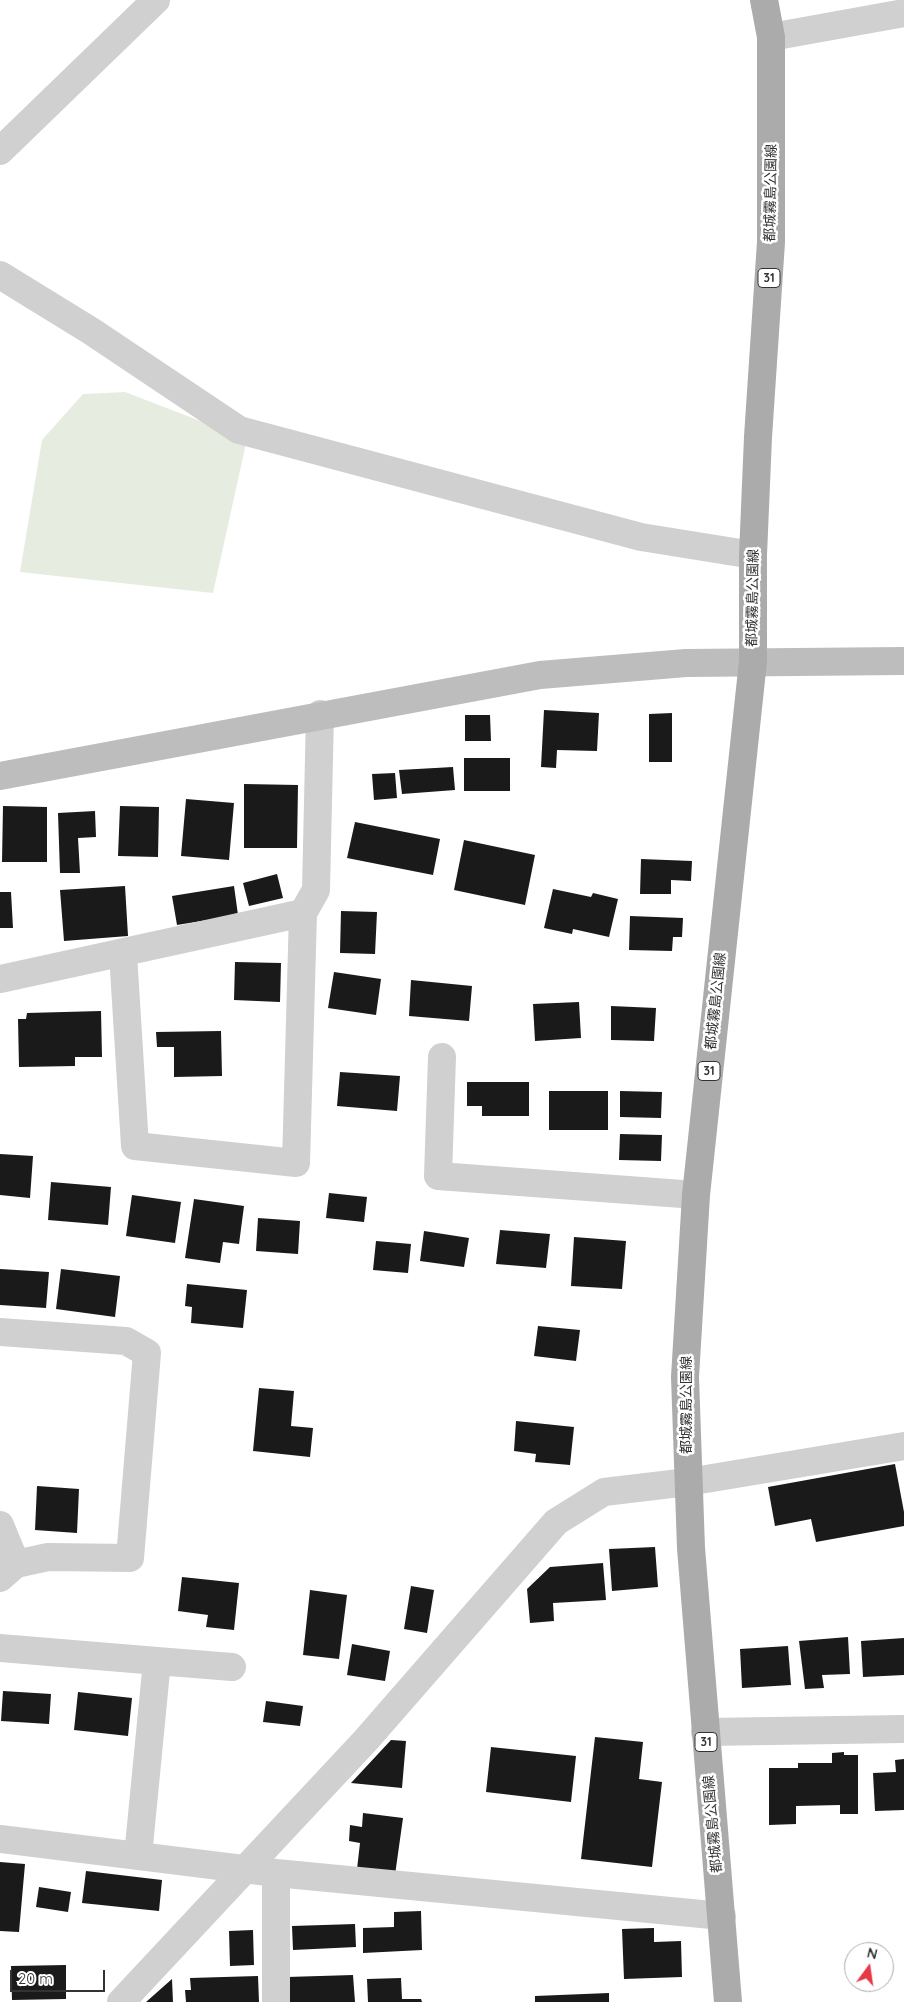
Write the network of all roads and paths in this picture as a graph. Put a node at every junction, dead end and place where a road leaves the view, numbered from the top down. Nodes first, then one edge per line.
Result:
1 (156, 0) edge
2 (764, 0) edge
3 (904, 0) edge
4 (904, 5) edge
5 (904, 13) edge
6 (771, 37) junction
7 (0, 151) edge
8 (0, 275) edge
9 (753, 555) junction
10 (753, 661) junction
11 (904, 661) edge
12 (320, 714) junction
13 (0, 776) edge
14 (303, 913) junction
15 (123, 954) junction
16 (0, 980) edge
17 (442, 1057) dead end
18 (696, 1195) junction
19 (0, 1332) edge
20 (904, 1446) edge
21 (688, 1482) junction
22 (0, 1525) edge
23 (8, 1571) edge
24 (0, 1648) edge
25 (156, 1661) junction
26 (232, 1667) dead end
27 (904, 1729) edge
28 (705, 1732) junction
29 (0, 1839) edge
30 (138, 1856) junction
31 (245, 1870) junction
32 (276, 1874) junction
33 (722, 1916) junction
34 (121, 2002) edge
35 (276, 2002) edge
36 (728, 2002) edge

1 - 7 street
2 - 6 main road, 都城霧島公園線 / 31
3 - 4 street
5 - 6 street
6 - 9 main road, 都城霧島公園線 / 31
8 - 9 street
9 - 10 main road, 都城霧島公園線 / 31
10 - 11 street
10 - 12 street
10 - 18 main road, 都城霧島公園線 / 31
12 - 13 street
12 - 14 street
14 - 15 street
14 - 15 street
15 - 16 street
17 - 18 street
18 - 21 main road, 都城霧島公園線 / 31
19 - 23 street
20 - 21 street
21 - 28 main road, 都城霧島公園線 / 31
21 - 31 street
22 - 23 street
24 - 25 street
25 - 26 street
25 - 30 street
27 - 28 street
28 - 33 main road, 都城霧島公園線 / 31
29 - 30 street
30 - 31 street
31 - 32 street
31 - 34 street
32 - 33 street
32 - 35 street
33 - 36 main road, 都城霧島公園線 / 31

